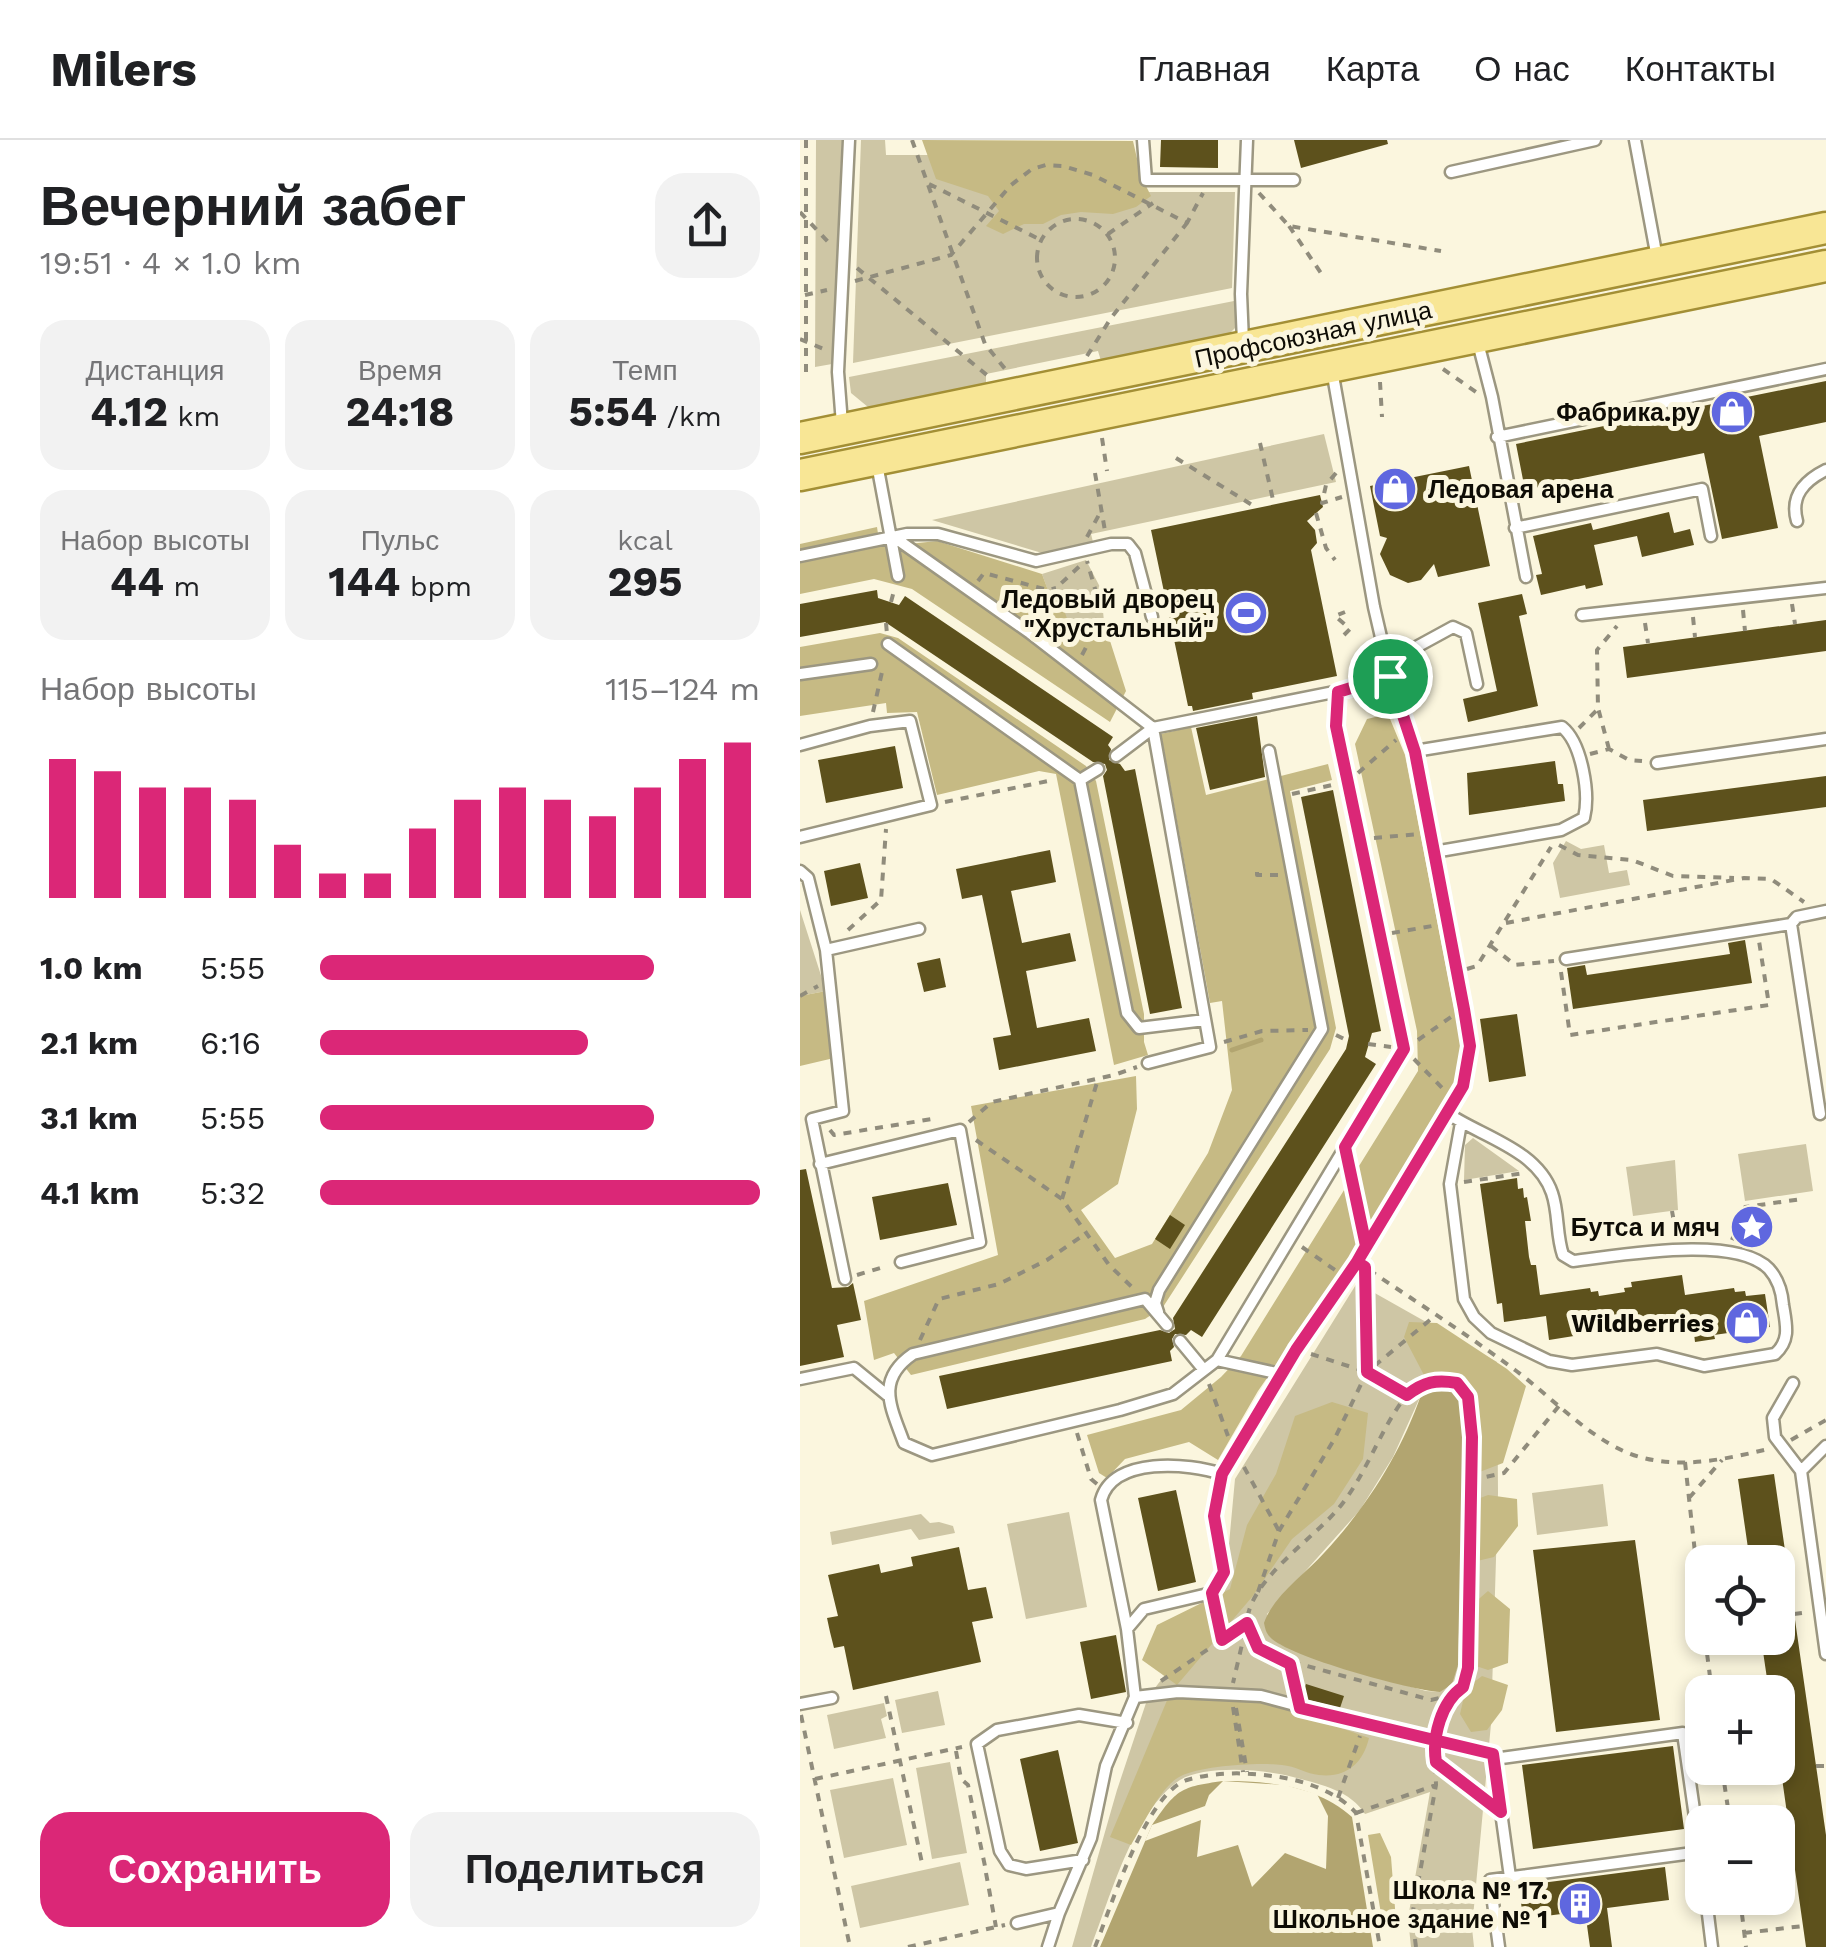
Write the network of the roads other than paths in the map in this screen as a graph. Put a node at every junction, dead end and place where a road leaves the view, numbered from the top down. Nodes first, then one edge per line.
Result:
1 (850, 140) edge
2 (1142, 140) edge
3 (1247, 140) edge
4 (1595, 140) edge
5 (1636, 140) edge
6 (1451, 172) dead end
7 (1245, 179) junction
8 (1294, 180) dead end
9 (1826, 228) edge
10 (1658, 264) junction
11 (1826, 266) edge
12 (1477, 339) junction
13 (1243, 348) junction
14 (1332, 369) junction
15 (1826, 369) edge
16 (842, 430) junction
17 (800, 438) edge
18 (1497, 438) junction
19 (876, 460) junction
20 (1826, 470) edge
21 (800, 474) edge
22 (1796, 522) dead end
23 (1516, 528) junction
24 (890, 535) junction
25 (1711, 536) dead end
26 (800, 556) edge
27 (898, 576) dead end
28 (1526, 577) dead end
29 (1826, 588) edge
30 (1582, 615) dead end
31 (1152, 617) dead end
32 (888, 644) road end
33 (1388, 663) junction
34 (872, 664) dead end
35 (800, 674) edge
36 (1390, 676) junction
37 (1477, 684) dead end
38 (1338, 692) junction
39 (1153, 728) junction
40 (1826, 739) edge
41 (800, 745) edge
42 (1269, 751) dead end
43 (1415, 752) junction
44 (1116, 756) dead end
45 (1656, 762) road end
46 (1098, 769) dead end
47 (1080, 780) junction
48 (800, 837) edge
49 (1434, 852) junction
50 (800, 872) edge
51 (1824, 911) edge
52 (1790, 924) junction
53 (919, 929) dead end
54 (826, 950) junction
55 (1566, 959) dead end
56 (1205, 1020) junction
57 (1148, 1063) road end
58 (1447, 1113) junction
59 (800, 1114) edge
60 (1820, 1114) dead end
61 (815, 1118) junction
62 (1461, 1123) junction
63 (820, 1164) junction
64 (901, 1262) road end
65 (845, 1279) road end
66 (1158, 1314) junction
67 (1166, 1325) dead end
68 (1180, 1340) dead end
69 (1217, 1360) junction
70 (1204, 1370) junction
71 (1281, 1374) junction
72 (800, 1379) edge
73 (1793, 1383) dead end
74 (887, 1395) junction
75 (1826, 1446) edge
76 (1801, 1471) junction
77 (1222, 1474) junction
78 (1821, 1580) edge
79 (1127, 1630) junction
80 (1826, 1654) edge
81 (1136, 1697) junction
82 (832, 1698) dead end
83 (800, 1707) edge
84 (1127, 1722) junction
85 (1494, 1759) junction
86 (1693, 1805) edge
87 (1685, 1854) edge
88 (1083, 1860) junction
89 (1510, 1877) junction
90 (1058, 1914) junction
91 (1708, 1915) edge
92 (1017, 1923) road end
93 (1048, 1947) edge
94 (1499, 1947) edge
95 (1712, 1947) edge

1 - 16 lane
2 - 7 lane
3 - 7 lane
4 - 6 lane
5 - 10 lane
7 - 8 lane
7 - 13 lane
9 - 10 main road, Профсоюзная улица
10 - 13 main road, Профсоюзная улица
11 - 12 main road, Профсоюзная улица
12 - 14 main road, Профсоюзная улица
12 - 18 lane
13 - 16 main road, Профсоюзная улица
14 - 19 main road, Профсоюзная улица
14 - 33 lane
15 - 18 lane
16 - 17 main road, Профсоюзная улица
18 - 23 lane
19 - 21 main road, Профсоюзная улица
19 - 24 lane
20 - 22 lane
23 - 25 lane
23 - 28 lane
24 - 26 lane
24 - 27 lane
24 - 31 lane
24 - 39 lane
29 - 30 lane
32 - 47 lane
33 - 36 lane
33 - 37 lane
34 - 35 lane
36 - 38 lane
36 - 43 lane
38 - 39 lane
38 - 69 lane
39 - 44 lane
39 - 56 lane
40 - 45 lane
41 - 48 lane
42 - 66 lane
43 - 49 lane
43 - 49 lane
46 - 47 lane
47 - 56 lane
49 - 58 lane
50 - 54 lane
51 - 52 lane
52 - 55 lane
52 - 60 lane
53 - 54 lane
54 - 61 lane
56 - 57 lane
58 - 62 lane
58 - 71 lane
59 - 61 lane
61 - 63 lane
62 - 62 lane
63 - 64 lane
63 - 65 lane
66 - 67 lane
66 - 74 lane
68 - 70 lane
69 - 70 lane
69 - 71 lane
70 - 74 lane
71 - 77 lane
72 - 74 lane
73 - 76 lane
75 - 76 lane
76 - 78 lane
77 - 79 lane
77 - 79 lane
78 - 80 lane
79 - 81 lane
81 - 84 lane
81 - 85 lane
82 - 83 lane
84 - 88 lane
84 - 88 lane
85 - 86 lane
85 - 89 lane
87 - 89 lane
88 - 90 lane
89 - 94 lane
90 - 92 lane
90 - 93 lane
91 - 95 lane

